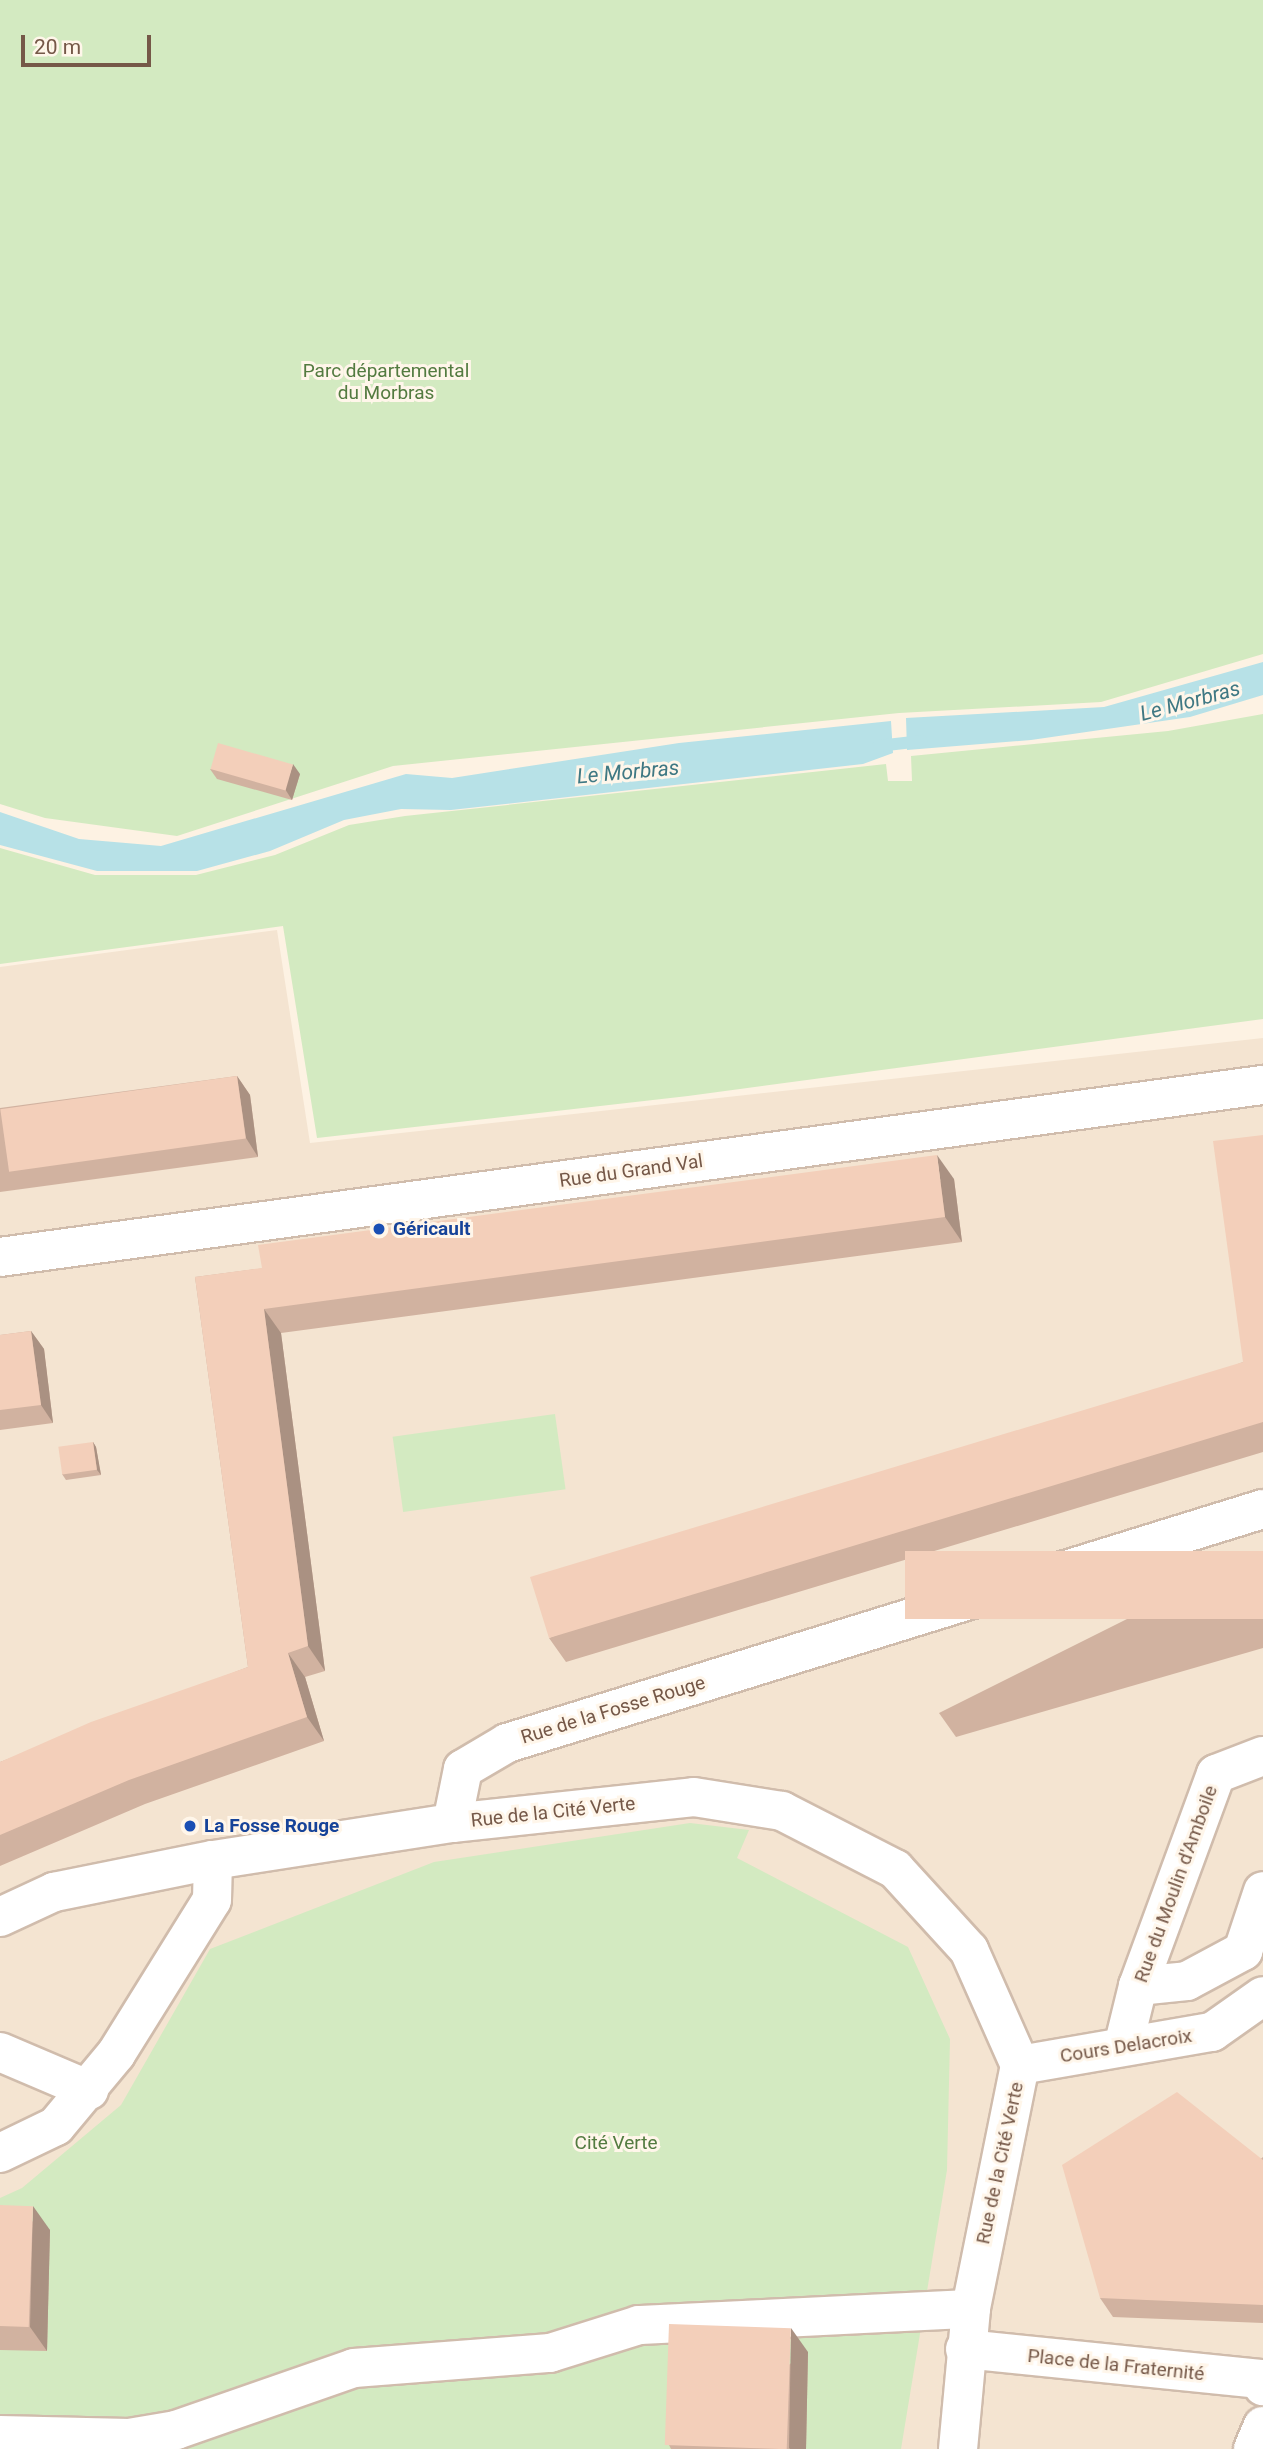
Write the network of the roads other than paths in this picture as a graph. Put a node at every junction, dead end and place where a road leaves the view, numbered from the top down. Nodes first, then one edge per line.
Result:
1 (1263, 1086) edge
2 (0, 1257) edge
3 (1263, 1508) edge
4 (1263, 1756) edge
5 (452, 1823) junction
6 (213, 1860) junction
7 (1263, 1891) edge
8 (0, 1917) edge
9 (1138, 1986) junction
10 (1263, 1996) edge
11 (1124, 2043) junction
12 (0, 2052) edge
13 (1020, 2065) junction
14 (89, 2090) junction
15 (0, 2153) edge
16 (971, 2309) junction
17 (965, 2349) junction
18 (1263, 2386) edge
19 (1263, 2426) edge
20 (0, 2435) edge
21 (958, 2449) edge
22 (1253, 2449) edge

1 - 2 street, Rue du Grand Val
3 - 5 street, Rue de la Fosse Rouge
4 - 9 street, Rue du Moulin d'Amboile
5 - 6 street
5 - 13 street, Rue de la Cité Verte
6 - 8 street
6 - 14 street
7 - 9 street
9 - 11 street, Rue du Moulin d'Amboile
10 - 11 street, Cours Delacroix
11 - 13 street, Cours Delacroix
12 - 14 street
13 - 16 street, Rue de la Cité Verte
14 - 15 street
16 - 17 street, Rue de la Cité Verte
16 - 20 street
17 - 18 street, Place de la Fraternité
17 - 21 street, Rue de la Cité Verte
19 - 22 street

